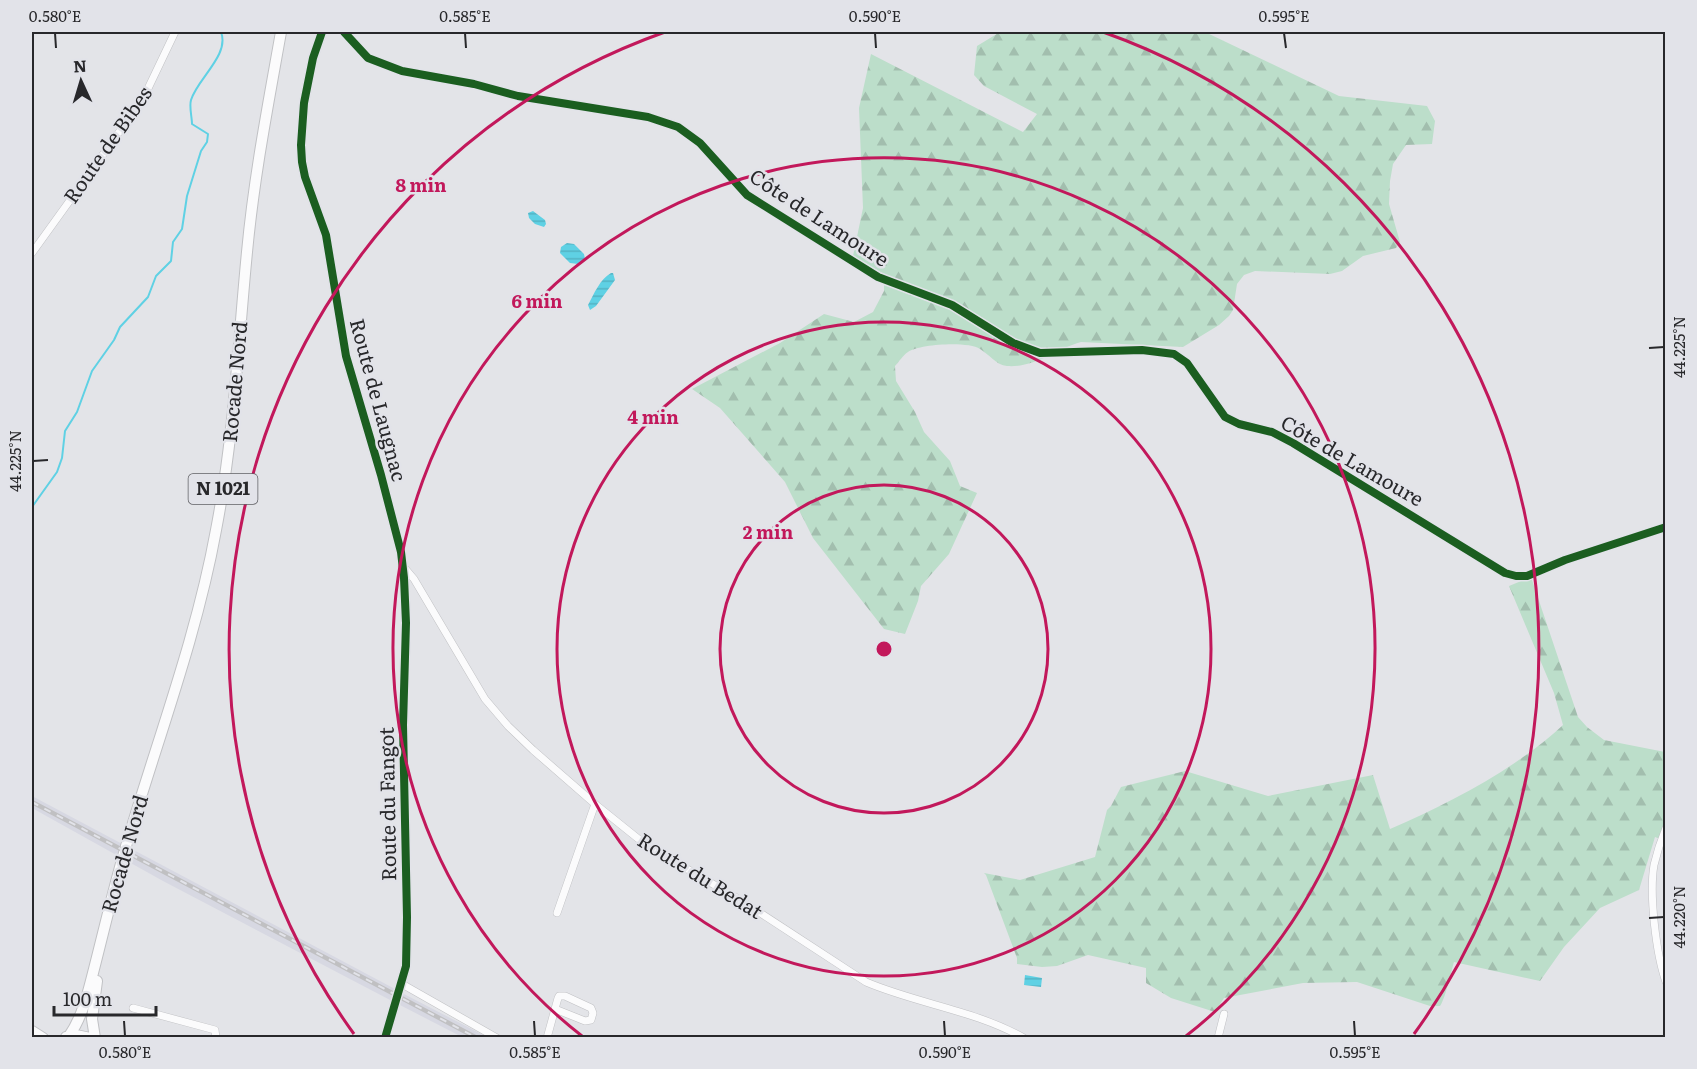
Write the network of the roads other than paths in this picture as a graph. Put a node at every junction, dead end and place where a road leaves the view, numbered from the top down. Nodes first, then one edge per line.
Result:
1 (176, 32) edge
2 (280, 32) edge
3 (322, 32) edge
4 (344, 32) edge
5 (32, 253) edge
6 (1665, 527) edge
7 (403, 566) junction
8 (595, 804) junction
9 (1665, 828) edge
10 (557, 913) dead end
11 (104, 934) junction
12 (1665, 982) edge
13 (402, 984) junction
14 (133, 1008) dead end
15 (555, 1009) junction
16 (1224, 1014) dead end
17 (32, 1031) edge
18 (67, 1037) edge
19 (43, 1038) edge
20 (90, 1038) edge
21 (95, 1038) edge
22 (216, 1038) edge
23 (385, 1038) edge
24 (497, 1038) edge
25 (547, 1038) edge
26 (1023, 1038) edge
27 (1218, 1038) edge

1 - 5 street, Route de Bibes
2 - 11 main road, Rocade Nord / N 1021
3 - 7 street, Route de Laugnac
4 - 6 street, Côte de Lamoure
7 - 8 street, Route du Bedat
7 - 13 street, Route du Fangot
8 - 10 street
8 - 26 street, Route du Bedat
9 - 12 street
11 - 18 main road, N 1021
11 - 21 main road, N 1021
13 - 23 street, Route du Fangot
13 - 24 street
14 - 22 street
15 - 15 street
15 - 25 street
16 - 27 street
17 - 19 main road
18 - 20 main road

